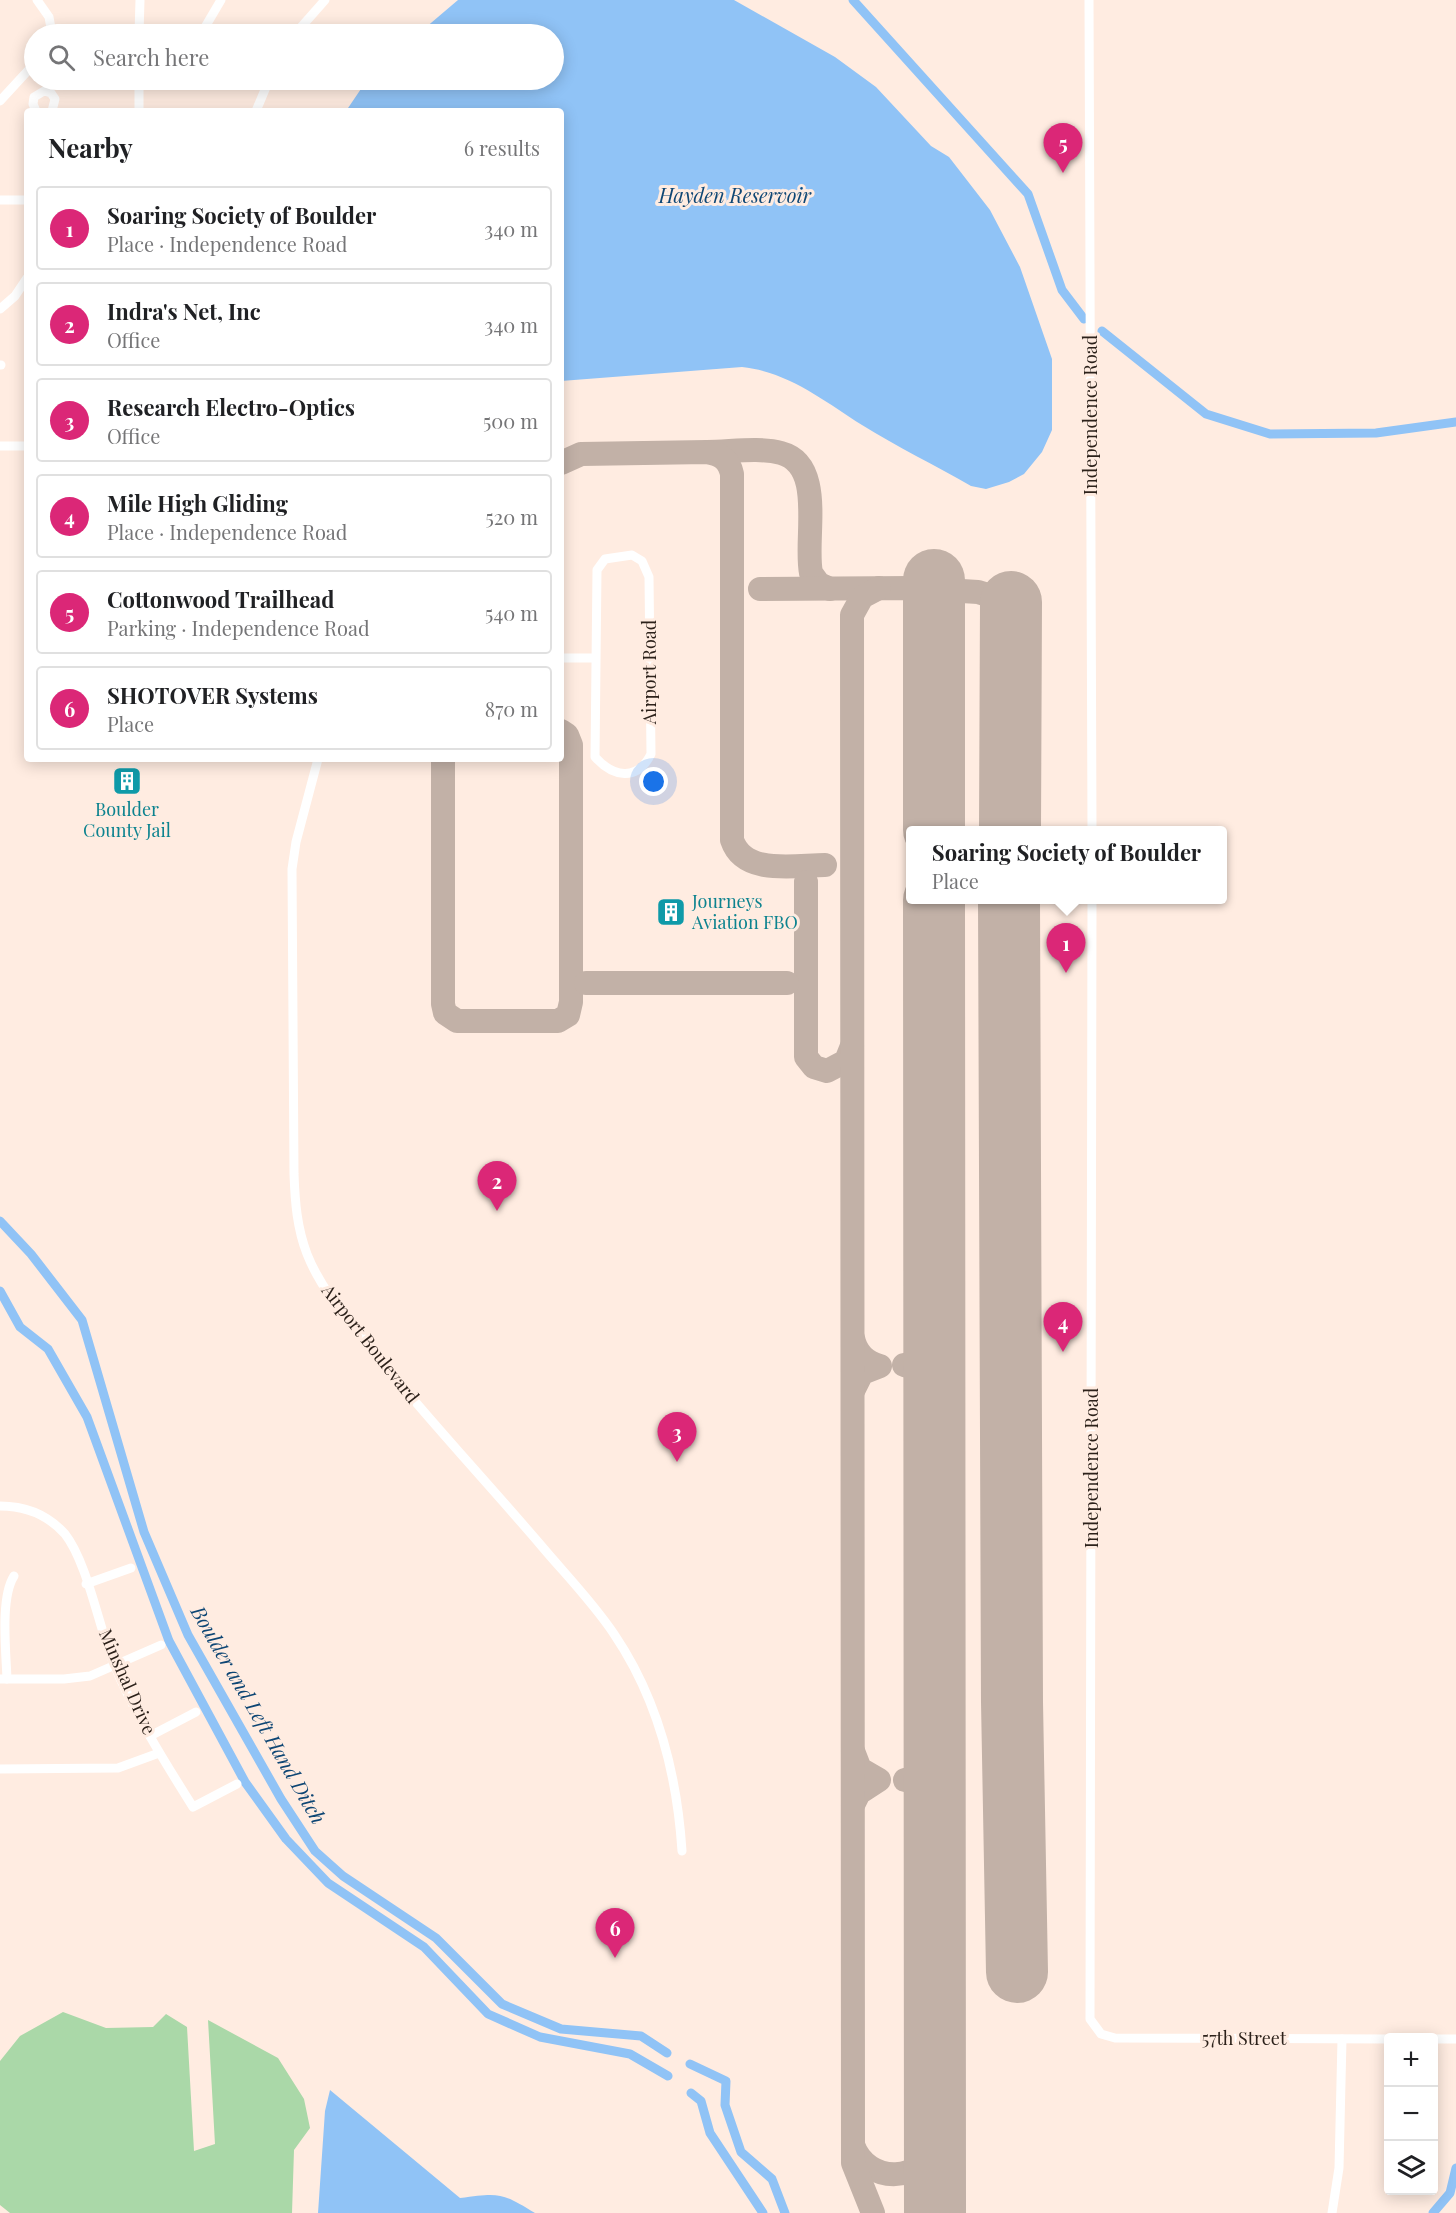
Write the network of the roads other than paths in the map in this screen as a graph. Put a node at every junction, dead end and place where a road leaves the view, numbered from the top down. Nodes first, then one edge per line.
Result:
1 (37, 0) edge
2 (140, 0) edge
3 (221, 0) edge
4 (326, 0) edge
5 (1089, 0) edge
6 (50, 24) edge
7 (139, 24) edge
8 (207, 24) edge
9 (304, 24) edge
10 (24, 77) edge
11 (21, 81) junction
12 (24, 83) edge
13 (32, 90) edge
14 (139, 90) edge
15 (265, 90) edge
16 (37, 94) junction
17 (0, 100) edge
18 (35, 108) edge
19 (54, 108) edge
20 (139, 108) edge
21 (257, 108) edge
22 (0, 200) edge
23 (24, 200) edge
24 (24, 282) edge
25 (0, 309) edge
26 (0, 446) edge
27 (24, 446) edge
28 (564, 658) edge
29 (594, 658) junction
30 (317, 762) edge
31 (1092, 826) edge
32 (1092, 904) edge
33 (47, 1505) dead end
34 (0, 1506) edge
35 (42, 1514) junction
36 (131, 1568) dead end
37 (14, 1576) dead end
38 (86, 1584) junction
39 (161, 1645) dead end
40 (114, 1664) junction
41 (3, 1679) edge
42 (196, 1712) dead end
43 (150, 1736) junction
44 (159, 1753) junction
45 (0, 1769) edge
46 (237, 1784) dead end
47 (682, 1851) dead end
48 (1101, 2034) joint
49 (1342, 2039) junction
50 (1384, 2039) edge
51 (1438, 2039) edge
52 (1456, 2039) edge
53 (1332, 2213) edge

1 - 6 street
2 - 7 street
3 - 8 street
4 - 9 street
5 - 31 street, Independence Road
10 - 11 street
11 - 12 street
11 - 17 street
13 - 16 street
14 - 20 street
15 - 21 street
16 - 18 street
16 - 19 street
22 - 23 street
24 - 25 street
26 - 27 street
28 - 29 street
29 - 29 street, Airport Road
30 - 47 street, Airport Boulevard
32 - 48 street, Independence Road
33 - 35 street
34 - 35 street
35 - 38 street, Minshal Drive
36 - 38 street
37 - 41 street
38 - 40 street, Minshal Drive
39 - 40 street
40 - 41 street
40 - 43 street, Minshal Drive
42 - 43 street
43 - 44 street, Minshal Drive
44 - 45 street
44 - 46 street, Minshal Drive
48 - 49 street, 57th Street
49 - 50 street, 57th Street
49 - 53 street
51 - 52 street

